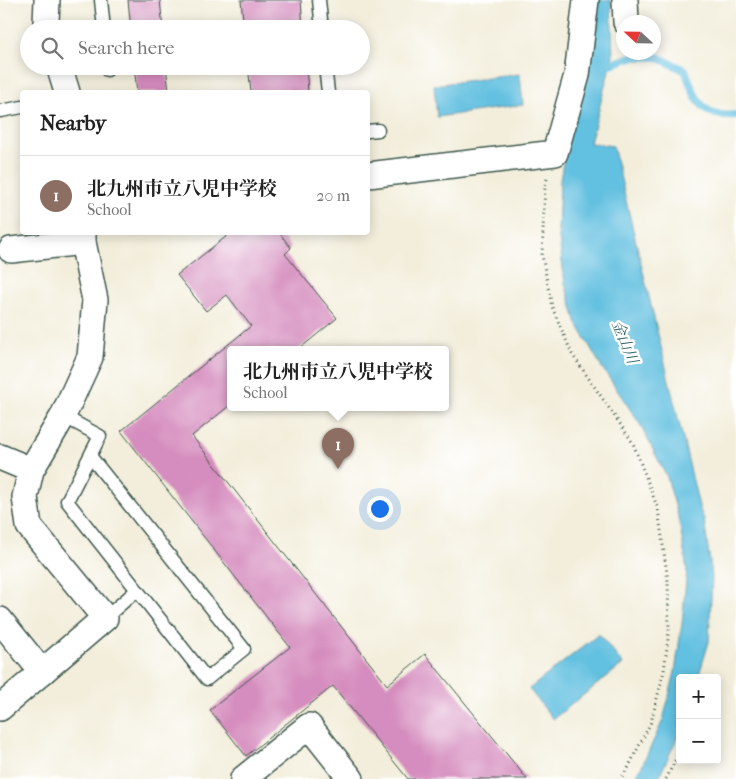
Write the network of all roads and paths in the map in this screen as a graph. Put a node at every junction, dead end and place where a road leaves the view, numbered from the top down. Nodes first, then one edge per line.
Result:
1 (47, 0) edge
2 (101, 0) edge
3 (319, 0) edge
4 (586, 0) edge
5 (625, 0) edge
6 (626, 15) edge
7 (46, 20) edge
8 (103, 20) edge
9 (321, 20) edge
10 (62, 75) edge
11 (326, 75) edge
12 (66, 90) edge
13 (328, 90) edge
14 (20, 107) edge
15 (2, 111) dead end
16 (555, 153) junction
17 (370, 174) edge
18 (83, 237) edge
19 (11, 250) dead end
20 (63, 416) junction
21 (90, 456) junction
22 (0, 458) edge
23 (31, 470) junction
24 (137, 590) junction
25 (105, 618) junction
26 (0, 620) edge
27 (42, 672) junction
28 (0, 708) edge
29 (676, 759) edge
30 (243, 779) edge
31 (351, 779) edge
32 (620, 779) edge
33 (666, 779) edge

1 - 7 street
2 - 8 lane
3 - 9 lane
4 - 16 street
5 - 6 street
10 - 12 street
11 - 13 lane
14 - 15 lane
16 - 17 street
16 - 32 path
18 - 19 street
18 - 20 street
20 - 21 lane
20 - 23 street
21 - 24 lane
21 - 24 lane
22 - 23 street
23 - 25 street
24 - 25 lane
25 - 27 street
26 - 27 street
27 - 28 street
29 - 33 path
30 - 31 street

